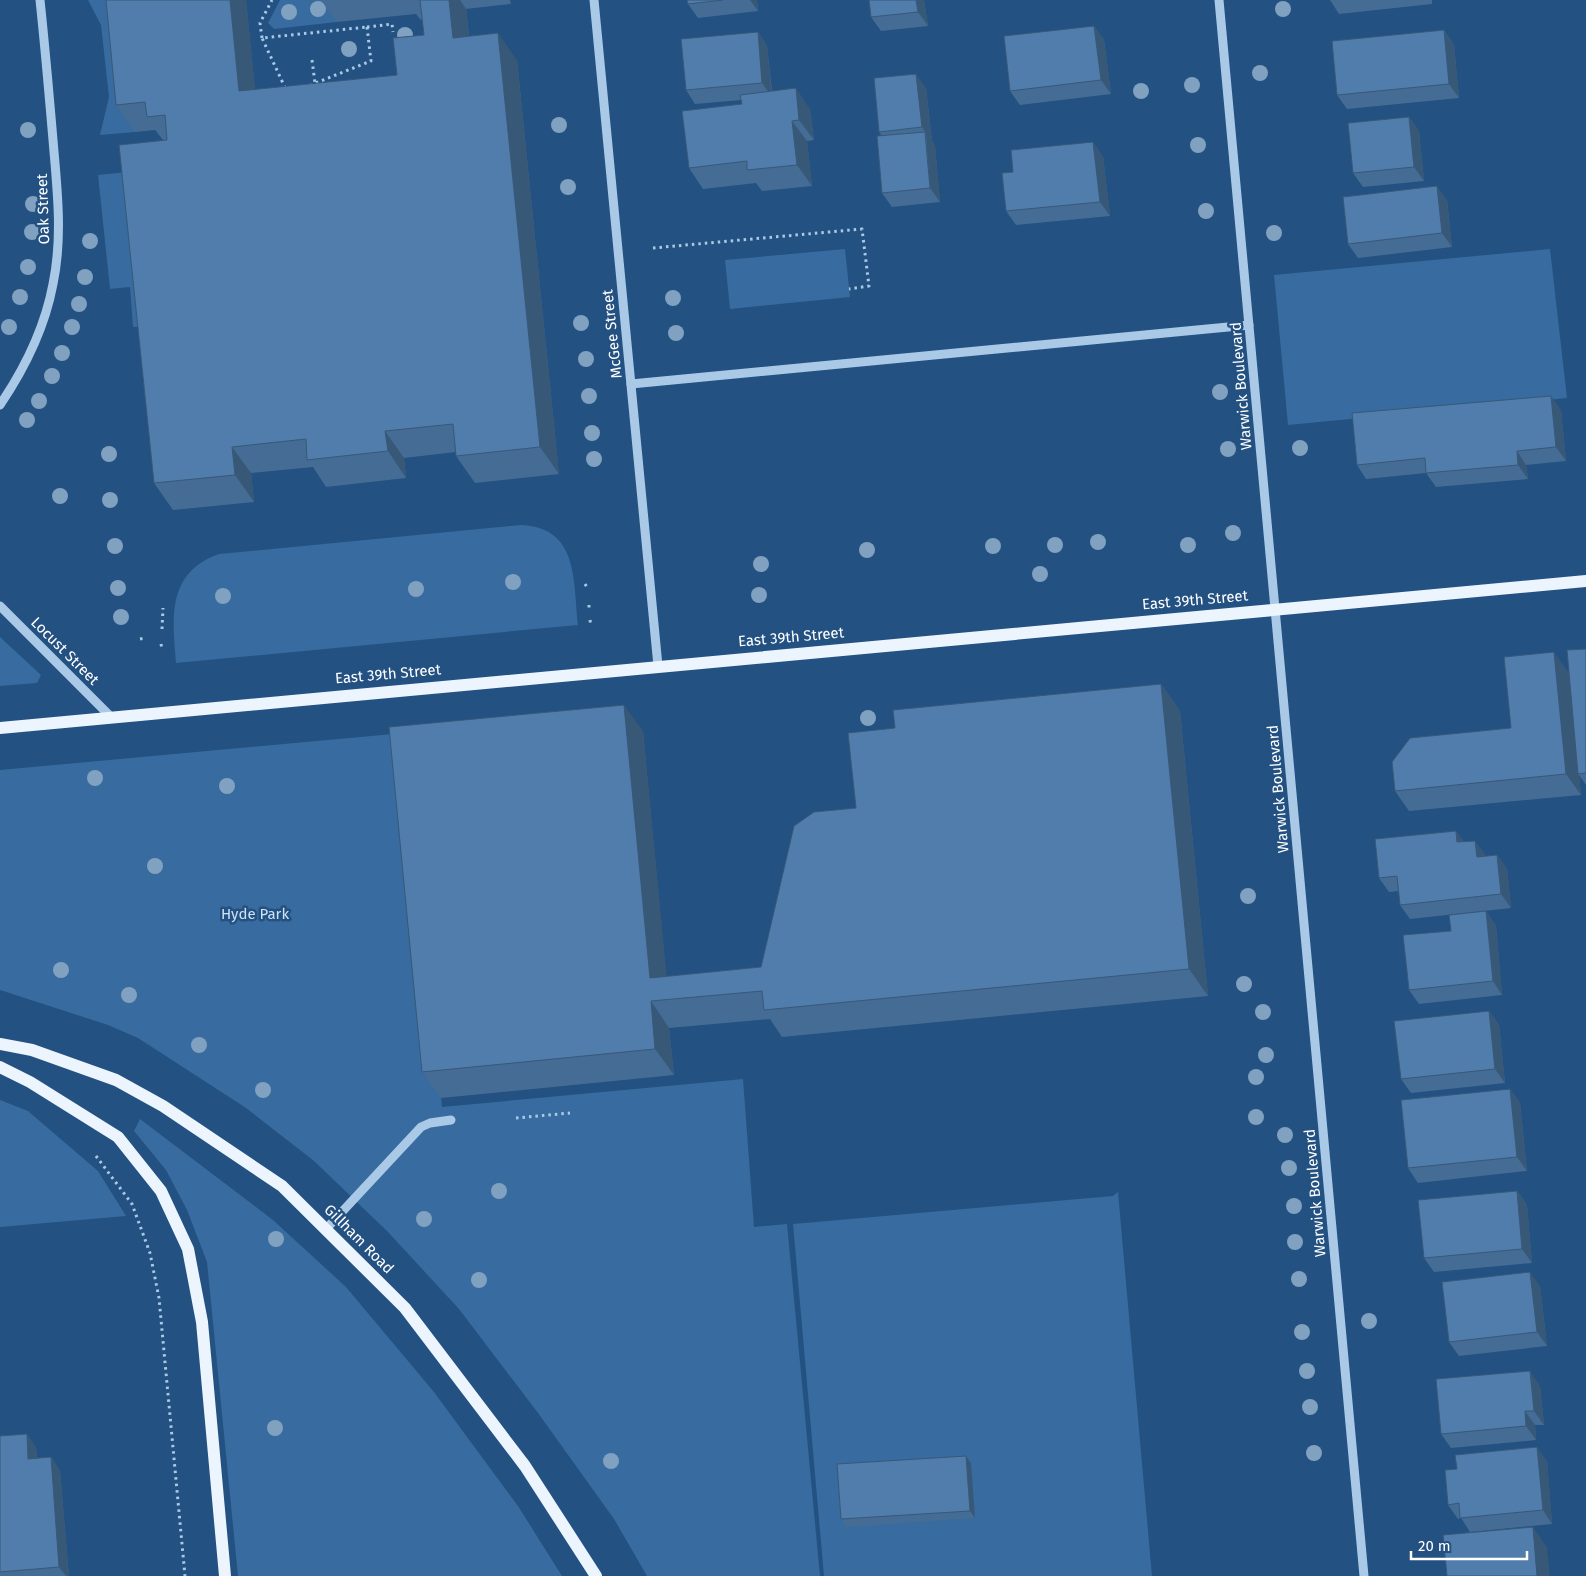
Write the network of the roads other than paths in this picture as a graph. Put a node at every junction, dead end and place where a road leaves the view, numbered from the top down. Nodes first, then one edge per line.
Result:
1 (40, 0) edge
2 (594, 0) edge
3 (1220, 0) edge
4 (1249, 325) junction
5 (631, 384) junction
6 (0, 405) edge
7 (1586, 581) edge
8 (0, 606) edge
9 (1275, 609) junction
10 (658, 666) junction
11 (110, 716) junction
12 (0, 728) edge
13 (0, 1044) edge
14 (0, 1068) edge
15 (451, 1120) dead end
16 (326, 1229) junction
17 (225, 1576) edge
18 (596, 1576) edge
19 (1364, 1576) edge

1 - 6 street, Oak Street
2 - 5 street, McGee Street
3 - 4 street, Warwick Boulevard
4 - 5 street
4 - 9 street, Warwick Boulevard
5 - 10 street, McGee Street
7 - 9 main road, East 39th Street
8 - 11 street, Locust Street
9 - 10 main road, East 39th Street
9 - 19 street, Warwick Boulevard
10 - 11 main road, East 39th Street
11 - 12 main road, East 39th Street
13 - 16 main road, Gillham Road
14 - 17 main road
15 - 16 street
16 - 18 main road, Gillham Road

